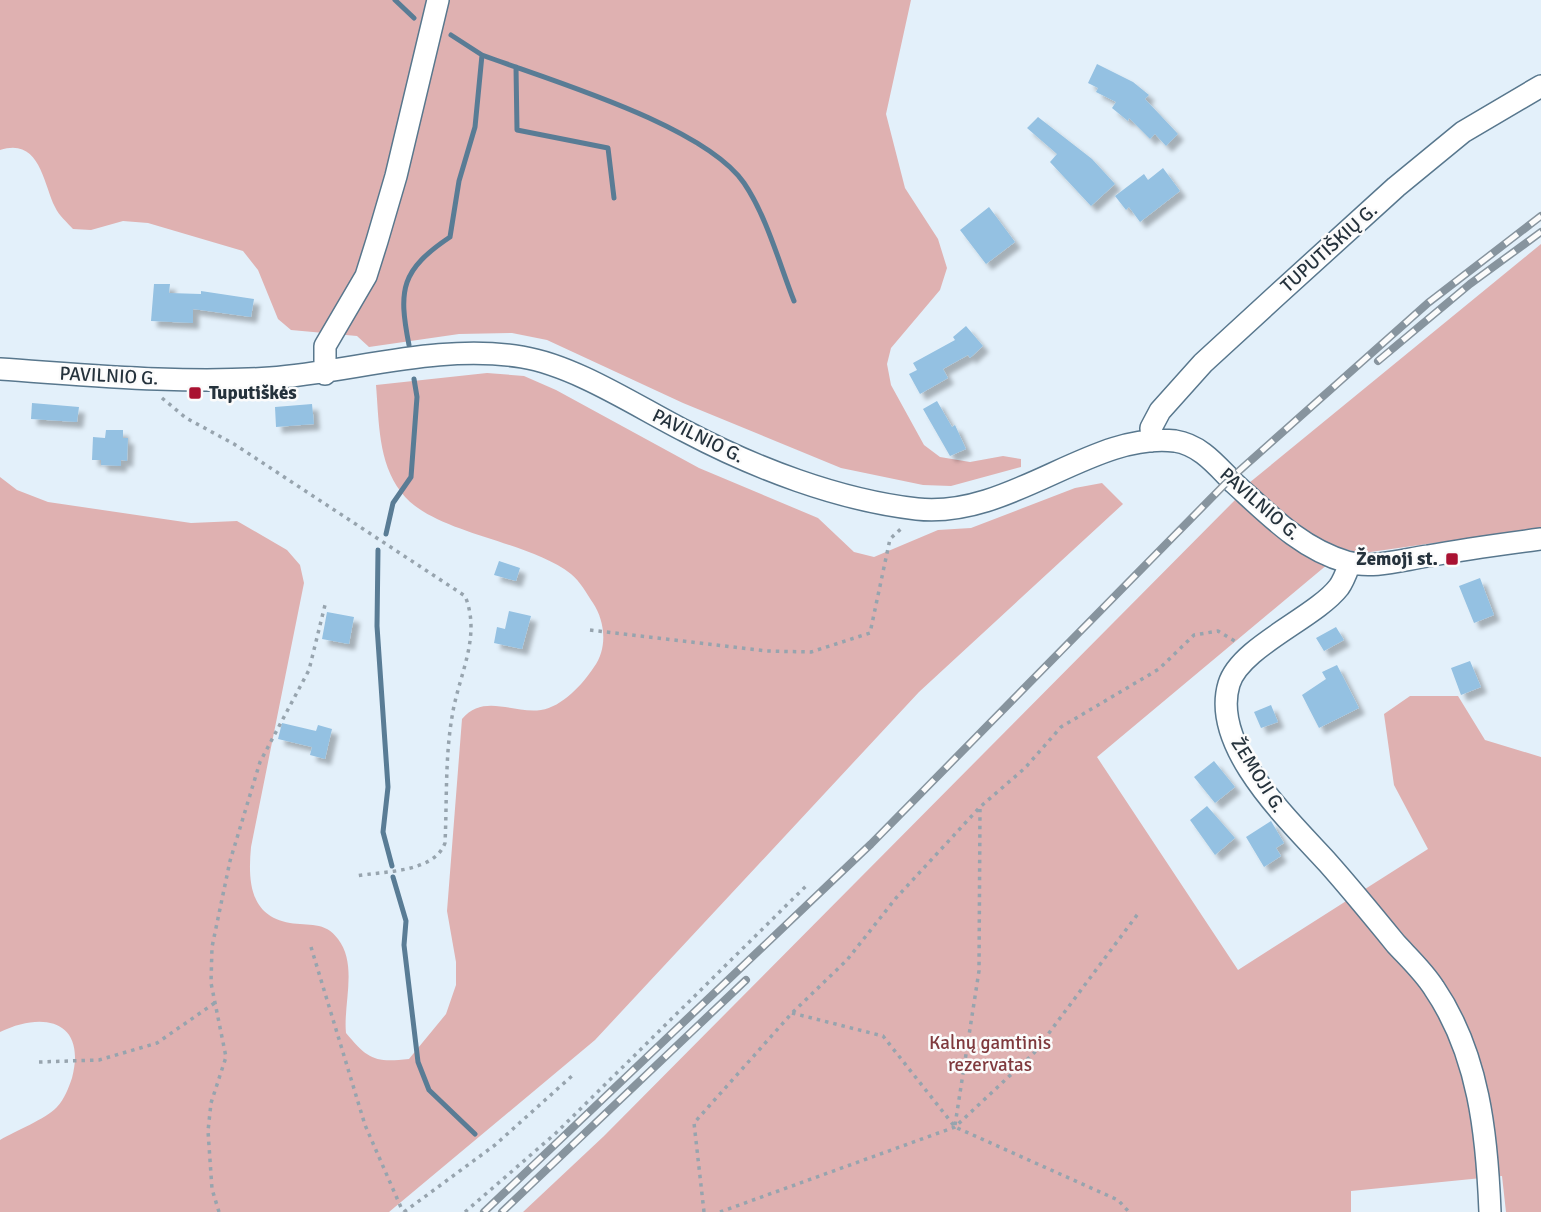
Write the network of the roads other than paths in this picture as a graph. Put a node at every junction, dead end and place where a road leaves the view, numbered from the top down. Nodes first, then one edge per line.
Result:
1 (438, 0) edge
2 (1541, 86) edge
3 (0, 369) edge
4 (325, 374) junction
5 (1152, 442) junction
6 (1541, 539) edge
7 (1350, 563) junction
8 (1490, 1212) edge

1 - 4 street
2 - 5 street, TUPUTIŠKIŲ G.
3 - 4 street, PAVILNIO G.
4 - 5 street, PAVILNIO G.
5 - 7 street, PAVILNIO G.
6 - 7 street
7 - 8 street, ŽEMOJI G.

